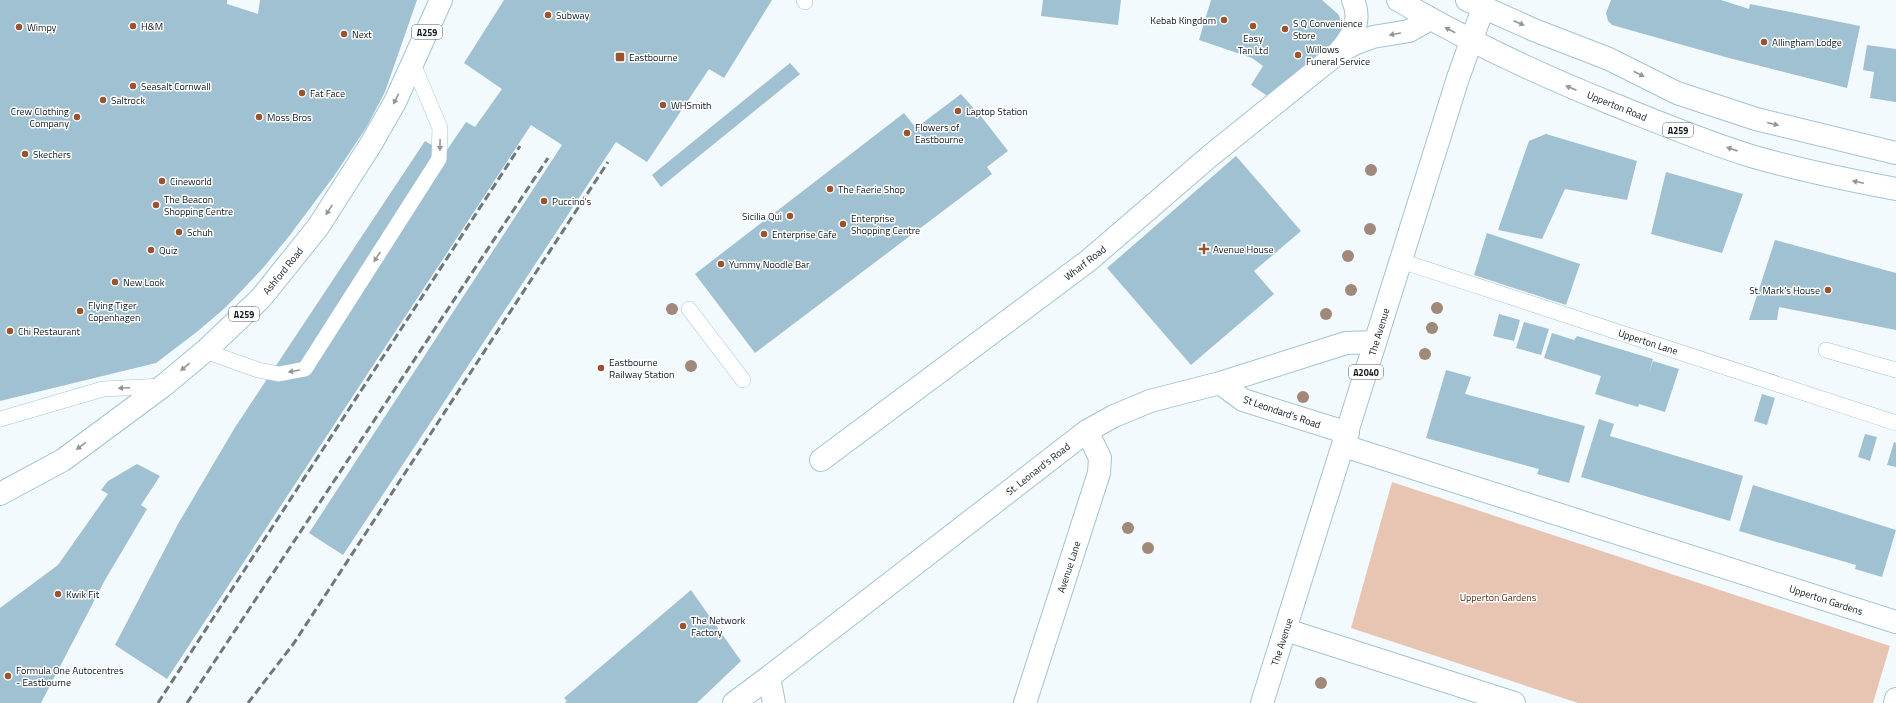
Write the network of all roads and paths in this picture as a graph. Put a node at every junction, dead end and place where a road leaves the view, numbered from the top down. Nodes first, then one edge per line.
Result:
1 (441, 0) edge
2 (1353, 0) edge
3 (1398, 0) edge
4 (1475, 4) edge
5 (1430, 20) junction
6 (1470, 41) junction
7 (1338, 53) junction
8 (413, 64) junction
9 (1896, 153) edge
10 (1896, 189) edge
11 (1400, 262) junction
12 (689, 309) dead end
13 (1375, 342) junction
14 (205, 350) junction
15 (1826, 350) dead end
16 (1896, 370) edge
17 (744, 380) dead end
18 (1220, 383) junction
19 (163, 386) junction
20 (0, 419) edge
21 (1896, 423) edge
22 (1087, 431) junction
23 (1346, 440) junction
24 (821, 460) dead end
25 (0, 494) edge
26 (1896, 622) edge
27 (1286, 630) junction
28 (769, 676) junction
29 (1896, 699) edge
30 (734, 703) edge
31 (774, 703) edge
32 (1025, 703) edge
33 (1262, 703) edge
34 (1514, 703) edge
35 (1895, 703) edge

1 - 8 street, Ashford Road / A259
2 - 7 street, Wharf Road
3 - 5 street, Upperton Road / A259
4 - 6 street, The Avenue / A2040
4 -> 9 street
6 -> 5 street, Upperton Road / A259
5 -> 7 street, Wharf Road
10 -> 6 street, Upperton Road / A259
6 - 11 street, The Avenue / A2040
7 - 24 street, Wharf Road
8 -> 14 street, Ashford Road / A259
8 -> 14 lane
11 - 13 street, The Avenue / A2040
11 - 21 lane, Upperton Lane
12 - 17 lane
13 - 18 street, St. Leonard's Road
13 - 23 street, The Avenue / A2040
14 -> 19 street, Ashford Road / A259
15 - 16 lane
18 - 22 street, St. Leonard's Road
18 - 23 street, St Leondard's Road
19 -> 20 lane
19 -> 25 street, Ashford Road / A259
22 - 28 street, St. Leonard's Road
22 - 32 street, Avenue Lane
23 - 26 street, Upperton Gardens
23 - 27 street, The Avenue / A2040
27 - 33 street, The Avenue / A2040
27 - 34 street
28 - 30 street, St. Leonard's Road
28 - 31 street
29 - 35 street

